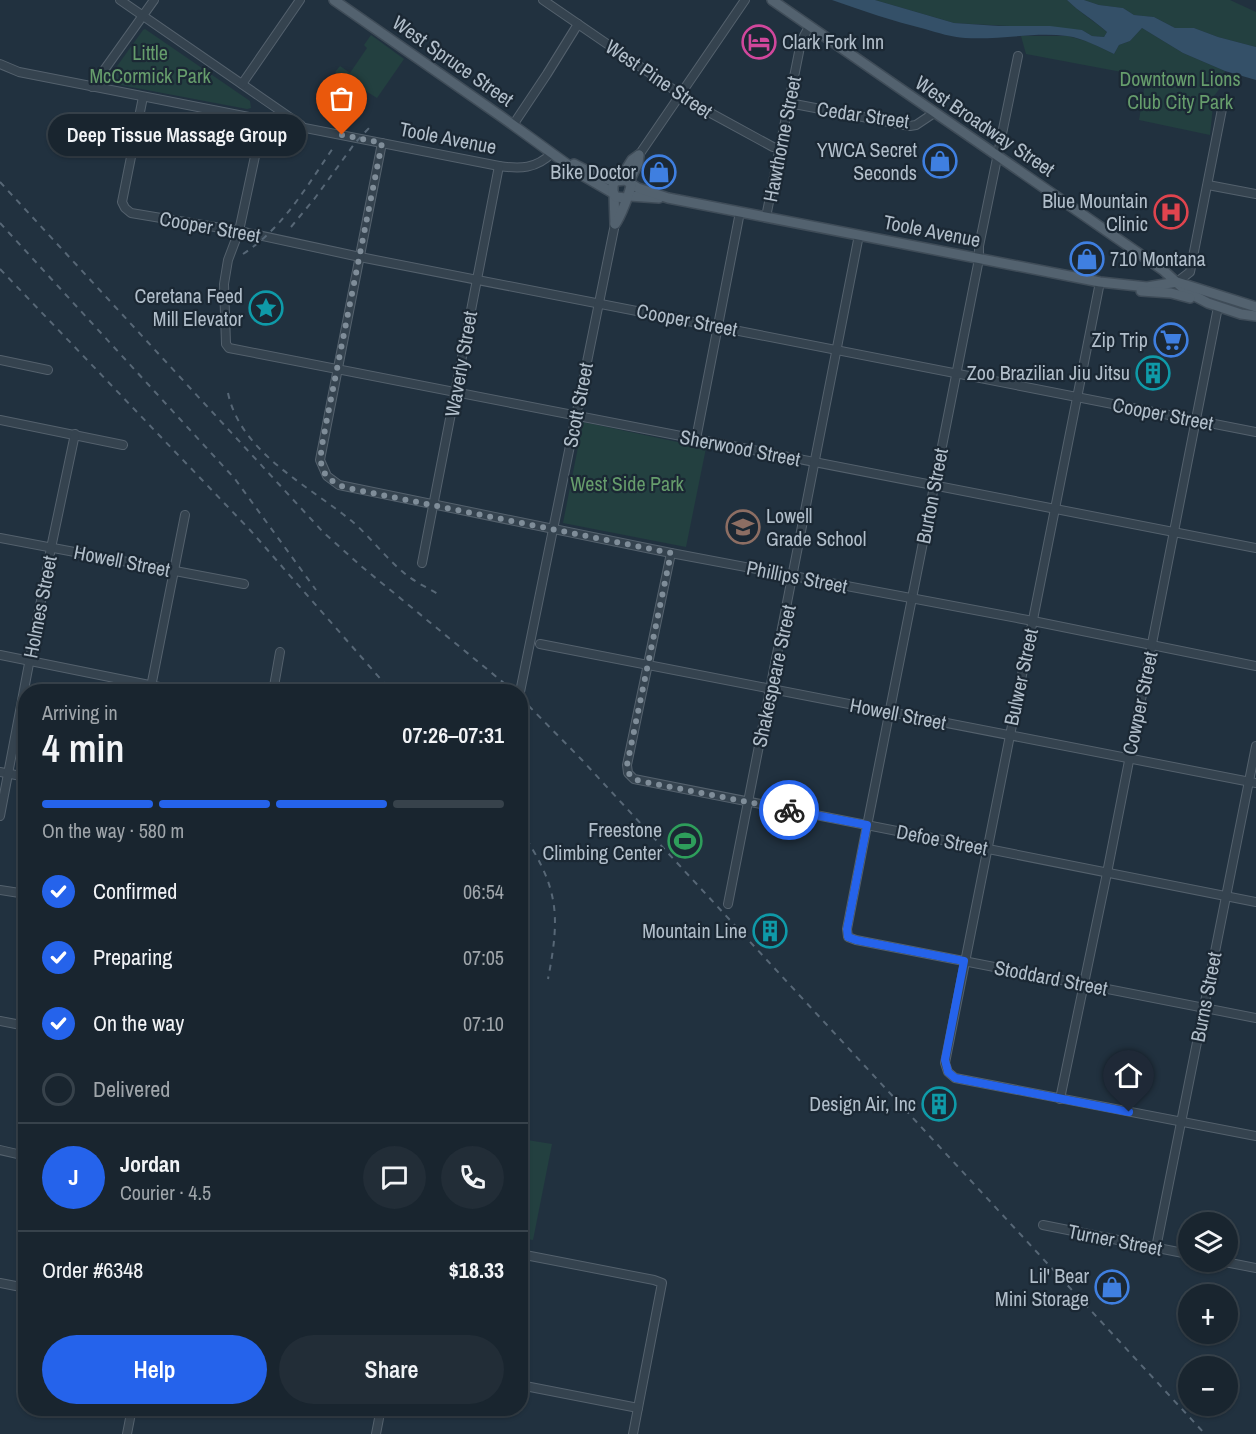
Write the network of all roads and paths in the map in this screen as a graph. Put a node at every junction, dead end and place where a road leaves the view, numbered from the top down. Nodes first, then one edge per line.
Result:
1 (120, 0) edge
2 (154, 0) edge
3 (300, 0) edge
4 (334, 0) edge
5 (543, 0) edge
6 (745, 0) edge
7 (772, 0) edge
8 (143, 16) junction
9 (578, 24) junction
10 (809, 27) junction
11 (1018, 56) dead end
12 (0, 64) edge
13 (242, 84) junction
14 (92, 87) junction
15 (680, 94) junction
16 (143, 96) junction
17 (789, 104) junction
18 (1223, 104) dead end
19 (934, 113) junction
20 (263, 119) junction
21 (513, 124) junction
22 (303, 127) junction
23 (382, 143) junction
24 (780, 148) junction
25 (552, 153) junction
26 (639, 155) joint
27 (998, 157) junction
28 (566, 162) junction
29 (499, 166) junction
30 (624, 181) junction
31 (1208, 185) junction
32 (613, 194) junction
33 (1256, 194) edge
34 (628, 197) junction
35 (668, 198) junction
36 (740, 212) junction
37 (766, 217) junction
38 (615, 224) junction
39 (239, 231) junction
40 (860, 235) junction
41 (360, 257) junction
42 (979, 259) junction
43 (476, 280) junction
44 (1100, 282) junction
45 (1177, 282) junction
46 (1119, 286) junction
47 (599, 303) junction
48 (1213, 305) junction
49 (1256, 307) edge
50 (1256, 316) edge
51 (718, 326) junction
52 (836, 350) junction
53 (0, 360) edge
54 (336, 368) junction
55 (48, 370) dead end
56 (957, 374) junction
57 (456, 392) junction
58 (1077, 397) junction
59 (576, 416) junction
60 (0, 420) edge
61 (1196, 420) junction
62 (1256, 432) edge
63 (75, 434) junction
64 (696, 439) junction
65 (123, 445) dead end
66 (816, 462) junction
67 (934, 485) junction
68 (434, 505) junction
69 (1054, 508) junction
70 (185, 515) dead end
71 (554, 529) junction
72 (1174, 531) junction
73 (0, 538) edge
74 (51, 548) junction
75 (1256, 548) edge
76 (671, 553) junction
77 (422, 563) dead end
78 (173, 571) junction
79 (794, 577) junction
80 (244, 584) dead end
81 (912, 599) junction
82 (1033, 621) junction
83 (540, 644) dead end
84 (1152, 645) junction
85 (280, 652) dead end
86 (0, 655) edge
87 (30, 660) junction
88 (649, 664) junction
89 (1256, 666) edge
90 (24, 684) edge
91 (133, 684) edge
92 (151, 684) edge
93 (274, 684) edge
94 (522, 684) edge
95 (771, 688) junction
96 (18, 712) edge
97 (889, 712) junction
98 (1009, 736) junction
99 (1256, 746) edge
100 (1129, 759) junction
101 (4, 773) edge
102 (1252, 783) edge
103 (748, 802) junction
104 (0, 816) edge
105 (867, 825) junction
106 (986, 848) junction
107 (1107, 873) junction
108 (0, 890) edge
109 (18, 893) edge
110 (1227, 896) junction
111 (1256, 902) edge
112 (728, 904) dead end
113 (848, 937) joint
114 (964, 961) junction
115 (1084, 985) junction
116 (1204, 1008) junction
117 (1256, 1018) edge
118 (0, 1021) edge
119 (18, 1024) edge
120 (1060, 1099) junction
121 (1181, 1122) junction
122 (1256, 1136) edge
123 (0, 1150) edge
124 (18, 1153) edge
125 (1042, 1226) dead end
126 (1156, 1248) junction
127 (1178, 1252) edge
128 (528, 1256) edge
129 (1238, 1265) edge
130 (1256, 1268) edge
131 (0, 1283) edge
132 (18, 1286) edge
133 (528, 1387) edge
134 (638, 1408) junction
135 (130, 1416) edge
136 (379, 1416) edge
137 (127, 1434) edge
138 (376, 1434) edge
139 (633, 1434) edge

1 - 8 street
2 - 8 street
3 - 13 street
4 - 21 main road, West Spruce Street
5 - 9 street, West Pine Street
6 - 15 street
7 - 10 main road, West Broadway Street
8 - 13 street
8 - 14 street
9 - 15 street, West Pine Street
9 - 21 street
10 - 17 street, Hawthorne Street
10 - 19 main road, West Broadway Street
11 - 27 street, Burton Street
12 - 14 street, Toole Avenue
13 - 22 street
14 - 16 street, Toole Avenue
15 - 24 street, West Pine Street
15 - 26 street
16 - 20 street, Toole Avenue
16 - 39 street, Cooper Street
17 - 19 street, Cedar Street
17 - 24 street, Hawthorne Street
18 - 31 street
19 - 27 main road, West Broadway Street
20 - 22 street, Toole Avenue
20 - 39 street
21 - 25 main road, West Spruce Street
22 - 23 street, Toole Avenue
23 - 29 street, Toole Avenue
23 - 41 street
24 - 37 street, Hawthorne Street
25 - 28 main road, Toole Avenue
25 - 29 street, Toole Avenue
26 - 30 main road
27 - 42 street, Burton Street
27 - 45 main road, West Broadway Street
28 - 30 main road, Toole Avenue
28 - 32 main road, Toole Avenue
29 - 43 street, Waverly Street
30 - 32 main road
30 - 34 main road
30 - 35 main road, Toole Avenue
31 - 33 street
31 - 45 street
32 - 34 main road, Toole Avenue
32 - 38 main road
34 - 35 main road, Toole Avenue
34 - 38 main road
35 - 36 main road, Toole Avenue
36 - 37 main road, Toole Avenue
36 - 51 street, Hawthorne Street
37 - 40 main road, Toole Avenue
38 - 47 street, Scott Street
39 - 41 street, Cooper Street
39 - 54 street, Sherwood Street
40 - 42 main road, Toole Avenue
40 - 52 street, Shakespeare Street
41 - 43 street, Cooper Street
41 - 54 street
42 - 44 main road, Toole Avenue
42 - 56 street, Burton Street
43 - 47 street, Cooper Street
43 - 57 street, Waverly Street
44 - 46 main road, Toole Avenue
44 - 58 street, Bulwer Street
45 - 46 main road, Toole Avenue
45 - 48 main road, West Broadway Street
45 - 49 main road, West Broadway Street
46 - 48 main road, Toole Avenue
47 - 51 street, Cooper Street
47 - 59 street, Scott Street
48 - 50 main road, West Broadway Street
48 - 61 street, Cowper Street
51 - 52 street, Cooper Street
51 - 64 street, Hawthorne Street
52 - 56 street, Cooper Street
52 - 66 street, Shakespeare Street
53 - 55 street
54 - 57 street, Sherwood Street
54 - 68 street, Phillips Street
56 - 58 street, Cooper Street
56 - 67 street, Burton Street
57 - 59 street, Sherwood Street
57 - 68 street, Waverly Street
58 - 61 street, Cooper Street
58 - 69 street, Bulwer Street
59 - 64 street, Sherwood Street
59 - 71 street, Scott Street
60 - 63 street
61 - 62 street, Cooper Street
61 - 72 street, Cowper Street
63 - 65 street
63 - 74 street, Holmes Street
64 - 66 street, Sherwood Street
66 - 67 street, Sherwood Street
66 - 79 street, Shakespeare Street
67 - 69 street, Sherwood Street
67 - 81 street, Burton Street
68 - 71 street, Phillips Street
68 - 77 street, Waverly Street
69 - 72 street, Sherwood Street
69 - 82 street, Bulwer Street
70 - 78 street
71 - 76 street, Phillips Street
71 - 94 street, Scott Street
72 - 75 street, Sherwood Street
72 - 84 street, Cowper Street
73 - 74 street, Howell Street
74 - 78 street, Howell Street
74 - 87 street, Holmes Street
76 - 79 street, Phillips Street
76 - 88 street
78 - 80 street, Howell Street
78 - 92 street
79 - 81 street, Phillips Street
79 - 95 street, Shakespeare Street
81 - 82 street, Phillips Street
81 - 97 street, Burton Street
82 - 84 street, Phillips Street
82 - 98 street, Bulwer Street
83 - 88 street, Howell Street
84 - 89 street, Phillips Street
84 - 100 street, Cowper Street
85 - 93 street
86 - 87 street
87 - 90 street, Holmes Street
87 - 91 street
88 - 95 street, Howell Street
88 - 103 street, Defoe Street
95 - 97 street, Howell Street
95 - 103 street, Shakespeare Street
96 - 101 street, Holmes Street
97 - 98 street, Howell Street
97 - 105 street, Burton Street
98 - 100 street, Howell Street
98 - 106 street, Bulwer Street
99 - 102 street, Burns Street
100 - 102 street, Howell Street
100 - 107 street, Cowper Street
101 - 104 street, Holmes Street
102 - 110 street, Burns Street
103 - 105 street, Defoe Street
103 - 112 street, Shakespeare Street
105 - 106 street, Defoe Street
105 - 113 street, Burton Street
106 - 107 street, Defoe Street
106 - 114 street, Bulwer Street
107 - 110 street, Defoe Street
107 - 115 street, Cowper Street
108 - 109 street
110 - 111 street, Defoe Street
110 - 116 street, Burns Street
113 - 114 street, Stoddard Street
114 - 115 street, Stoddard Street
114 - 120 street, Bulwer Street
115 - 116 street, Stoddard Street
115 - 120 street, Cowper Street
116 - 117 street, Stoddard Street
116 - 121 street, Burns Street
118 - 119 street
120 - 121 street
121 - 122 street
121 - 126 street, Burns Street
123 - 124 street
125 - 126 street, Turner Street
126 - 127 street, Turner Street
128 - 134 street
129 - 130 street
131 - 132 street
133 - 134 street
134 - 139 street
135 - 137 street
136 - 138 street

